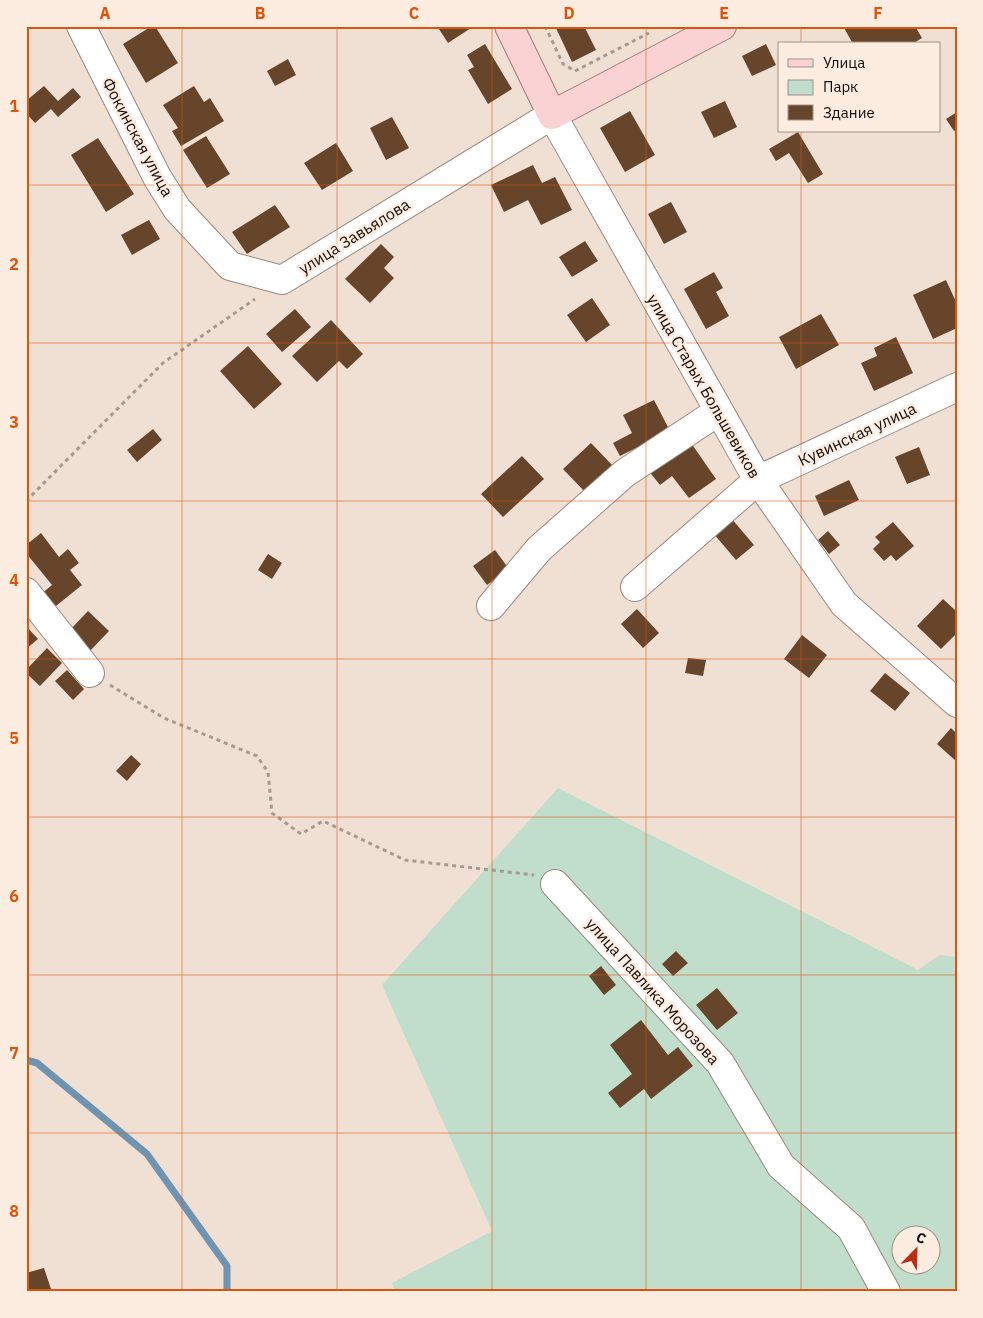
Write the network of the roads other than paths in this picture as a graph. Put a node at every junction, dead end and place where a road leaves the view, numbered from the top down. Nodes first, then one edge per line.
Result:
1 (81, 26) edge
2 (509, 26) edge
3 (722, 26) edge
4 (552, 115) junction
5 (282, 280) joint
6 (957, 388) edge
7 (719, 411) junction
8 (758, 480) junction
9 (635, 587) dead end
10 (26, 592) edge
11 (491, 606) dead end
12 (90, 673) road end
13 (957, 703) edge
14 (555, 884) road end
15 (886, 1292) edge

1 - 5 street, Фокинская улица
2 - 4 main road, улица Старых Большевиков
3 - 4 main road, улица Завьялова
4 - 5 street, улица Завьялова
4 - 7 street, улица Старых Большевиков
6 - 8 street, Кувинская улица
7 - 8 street, улица Старых Большевиков
7 - 11 street
8 - 9 street, Кувинская улица
8 - 13 street, улица Старых Большевиков
10 - 12 street
14 - 15 street, улица Павлика Морозова

